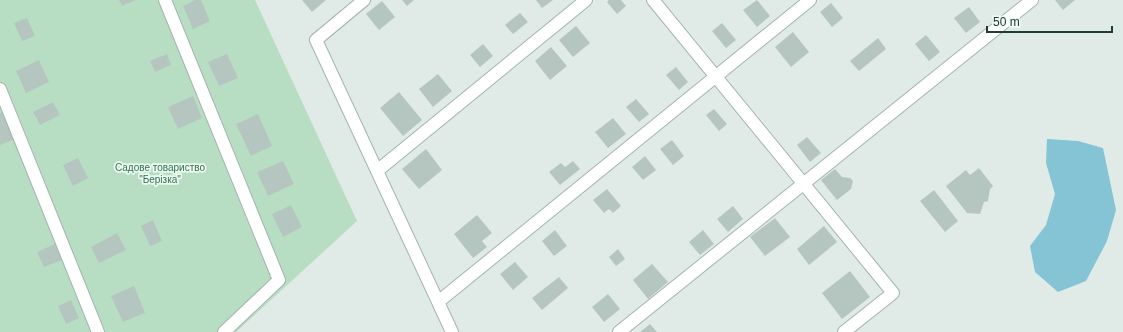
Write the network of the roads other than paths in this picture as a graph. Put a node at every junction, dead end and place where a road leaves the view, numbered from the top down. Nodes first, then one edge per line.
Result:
1 (166, 0) edge
2 (364, 0) edge
3 (586, 0) edge
4 (653, 0) edge
5 (810, 0) edge
6 (1032, 0) edge
7 (716, 76) junction
8 (0, 89) edge
9 (377, 171) junction
10 (803, 183) junction
11 (438, 302) junction
12 (98, 332) edge
13 (224, 332) edge
14 (452, 332) edge
15 (619, 332) edge
16 (844, 332) edge

1 - 13 street
2 - 9 street
3 - 9 street
4 - 7 street
5 - 7 street
6 - 10 street
7 - 10 street
7 - 11 street
8 - 12 street
9 - 11 street
10 - 15 street
10 - 16 street
11 - 14 street

